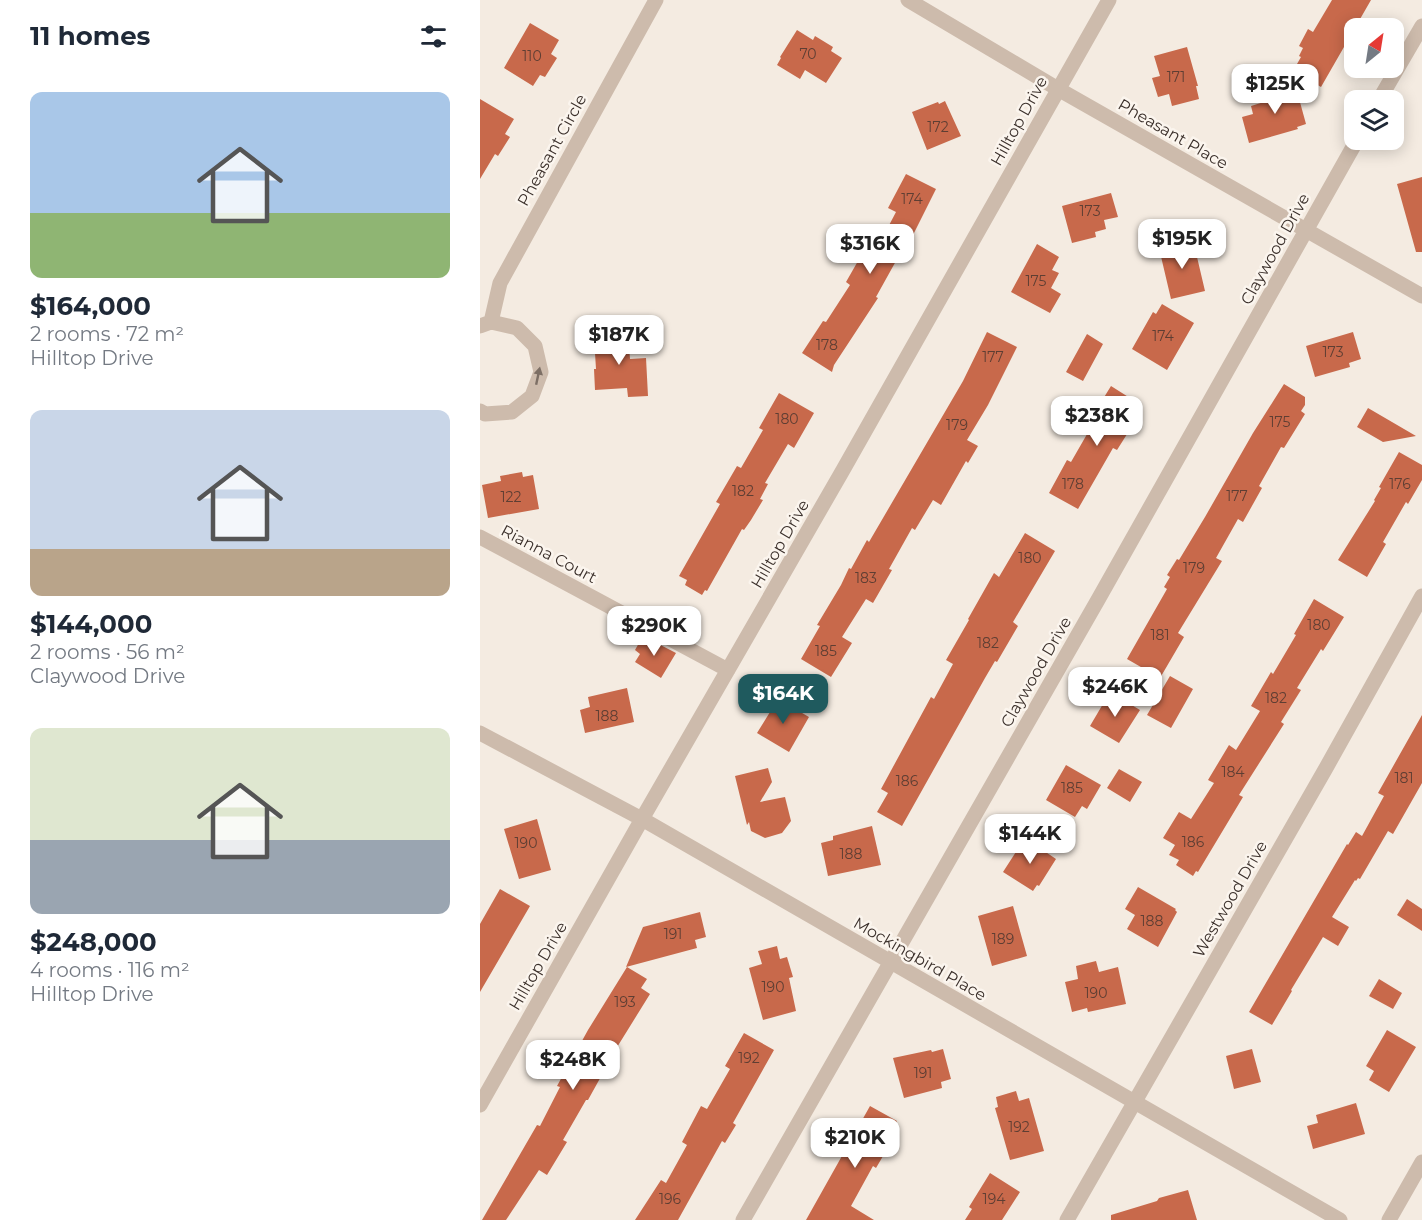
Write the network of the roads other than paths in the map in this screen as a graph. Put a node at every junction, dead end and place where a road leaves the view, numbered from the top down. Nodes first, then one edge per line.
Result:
1 (656, 0) edge
2 (908, 0) edge
3 (1109, 0) edge
4 (1422, 26) edge
5 (1058, 89) junction
6 (1386, 90) edge
7 (1351, 150) edge
8 (1306, 230) junction
9 (1422, 296) edge
10 (486, 324) edge
11 (480, 411) edge
12 (480, 537) edge
13 (1422, 596) edge
14 (728, 670) junction
15 (480, 733) edge
16 (642, 819) junction
17 (891, 962) junction
18 (1134, 1102) junction
19 (480, 1105) edge
20 (1422, 1162) edge
21 (742, 1220) edge
22 (1067, 1220) edge
23 (1340, 1220) edge
24 (1389, 1220) edge

1 - 10 street, Pheasant Circle
2 - 5 street, Pheasant Place
3 - 5 street, Hilltop Drive
4 - 6 street
5 - 8 street, Pheasant Place
5 - 14 street, Hilltop Drive
7 - 8 street, Claywood Drive
8 - 9 street, Pheasant Place
8 - 17 street, Claywood Drive
11 -> 10 street, Pheasant Circle
12 - 14 street, Rianna Court
13 - 18 street, Westwood Drive
14 - 16 street, Hilltop Drive
15 - 16 street, Mockingbird Place
16 - 17 street, Mockingbird Place
16 - 19 street, Hilltop Drive
17 - 18 street, Mockingbird Place
17 - 21 street, Claywood Drive
18 - 22 street, Westwood Drive
18 - 23 street, Mockingbird Place
20 - 24 street

